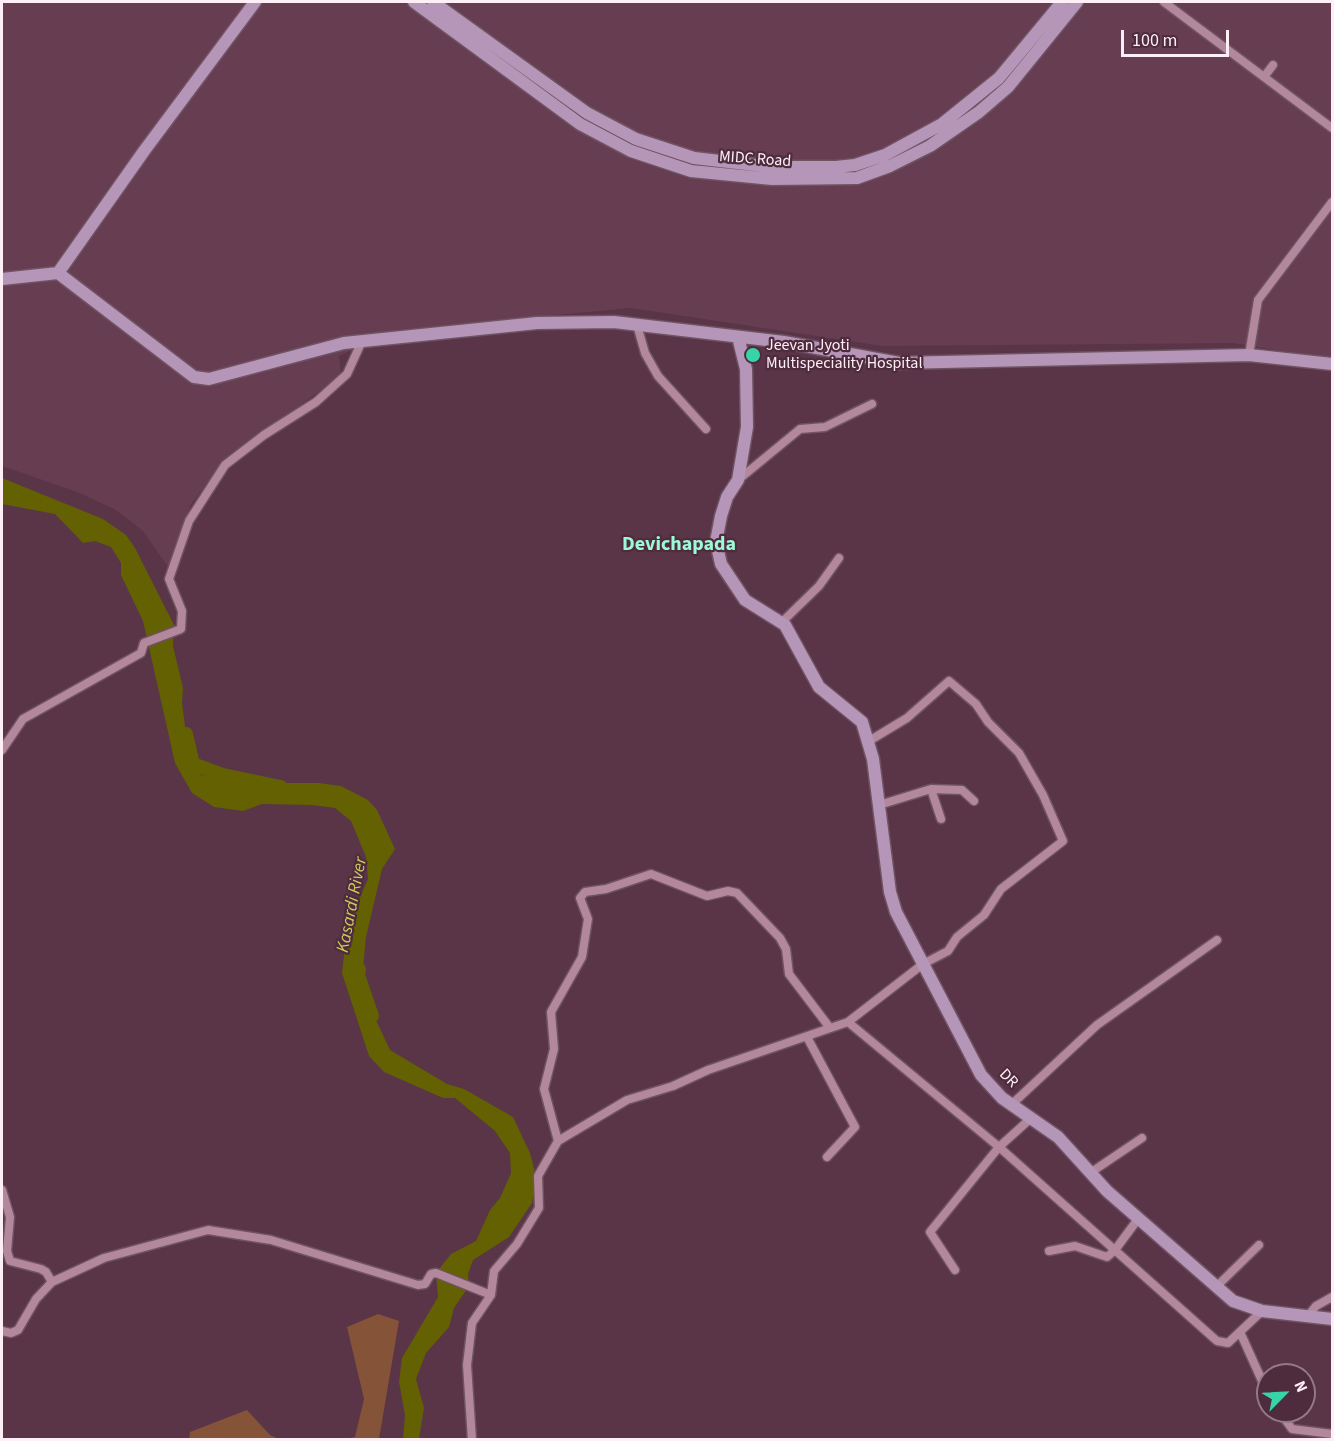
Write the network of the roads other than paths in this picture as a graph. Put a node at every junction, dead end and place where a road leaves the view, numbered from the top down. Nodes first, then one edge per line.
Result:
1 (255, 2) edge
2 (414, 2) edge
3 (432, 2) edge
4 (1062, 2) edge
5 (1077, 2) edge
6 (1164, 2) edge
7 (1273, 65) dead end
8 (1264, 77) junction
9 (1332, 128) edge
10 (1332, 202) edge
11 (58, 273) junction
12 (2, 279) edge
13 (637, 325) junction
14 (738, 337) junction
15 (362, 341) junction
16 (1249, 355) junction
17 (1332, 364) edge
18 (872, 404) dead end
19 (706, 429) dead end
20 (738, 480) junction
21 (839, 558) dead end
22 (782, 622) junction
23 (870, 741) junction
24 (2, 750) edge
25 (931, 789) junction
26 (974, 801) dead end
27 (879, 805) junction
28 (941, 819) dead end
29 (1217, 940) dead end
30 (923, 964) junction
31 (848, 1022) junction
32 (830, 1028) junction
33 (807, 1037) junction
34 (1011, 1106) junction
35 (1030, 1119) junction
36 (1142, 1138) dead end
37 (558, 1141) junction
38 (999, 1147) junction
39 (827, 1157) dead end
40 (1090, 1173) junction
41 (2, 1190) edge
42 (1138, 1219) junction
43 (1259, 1245) dead end
44 (1115, 1250) junction
45 (1049, 1251) dead end
46 (955, 1270) dead end
47 (52, 1282) junction
48 (1216, 1287) junction
49 (491, 1295) junction
50 (1332, 1297) edge
51 (1262, 1311) junction
52 (1307, 1317) junction
53 (1332, 1319) edge
54 (2, 1331) edge
55 (1240, 1332) junction
56 (1256, 1367) edge
57 (1288, 1423) edge
58 (1332, 1434) edge
59 (472, 1440) edge

1 - 11 main road
2 - 5 main road, MIDC Road
3 - 4 main road, MIDC Road
6 - 8 street
7 - 8 street
8 - 9 street
10 - 16 street
11 - 12 main road
11 - 15 main road
13 - 14 main road
13 - 15 main road
13 - 19 street
14 - 16 main road
14 - 20 main road
15 - 24 street
16 - 17 main road
18 - 20 street
20 - 22 main road
21 - 22 street
22 - 23 main road, DR
23 - 27 main road, DR
23 - 30 street
25 - 26 street
25 - 27 street
25 - 28 street
27 - 30 main road, DR
29 - 34 street
30 - 31 street
30 - 34 main road, DR
31 - 32 street
31 - 38 street
32 - 33 street
32 - 37 street
33 - 37 street
33 - 39 street
34 - 35 main road, DR
35 - 38 street
35 - 40 main road, DR
36 - 40 street
37 - 49 street
38 - 44 street
38 - 46 street
40 - 42 main road, DR
41 - 47 street
42 - 44 street
42 - 48 main road, DR
43 - 48 street
44 - 45 street
44 - 55 street
47 - 49 street
47 - 54 street
48 - 51 main road, DR
49 - 59 street
50 - 52 street
51 - 52 main road, DR
51 - 55 street
52 - 53 main road, DR
55 - 56 street
57 - 58 street

